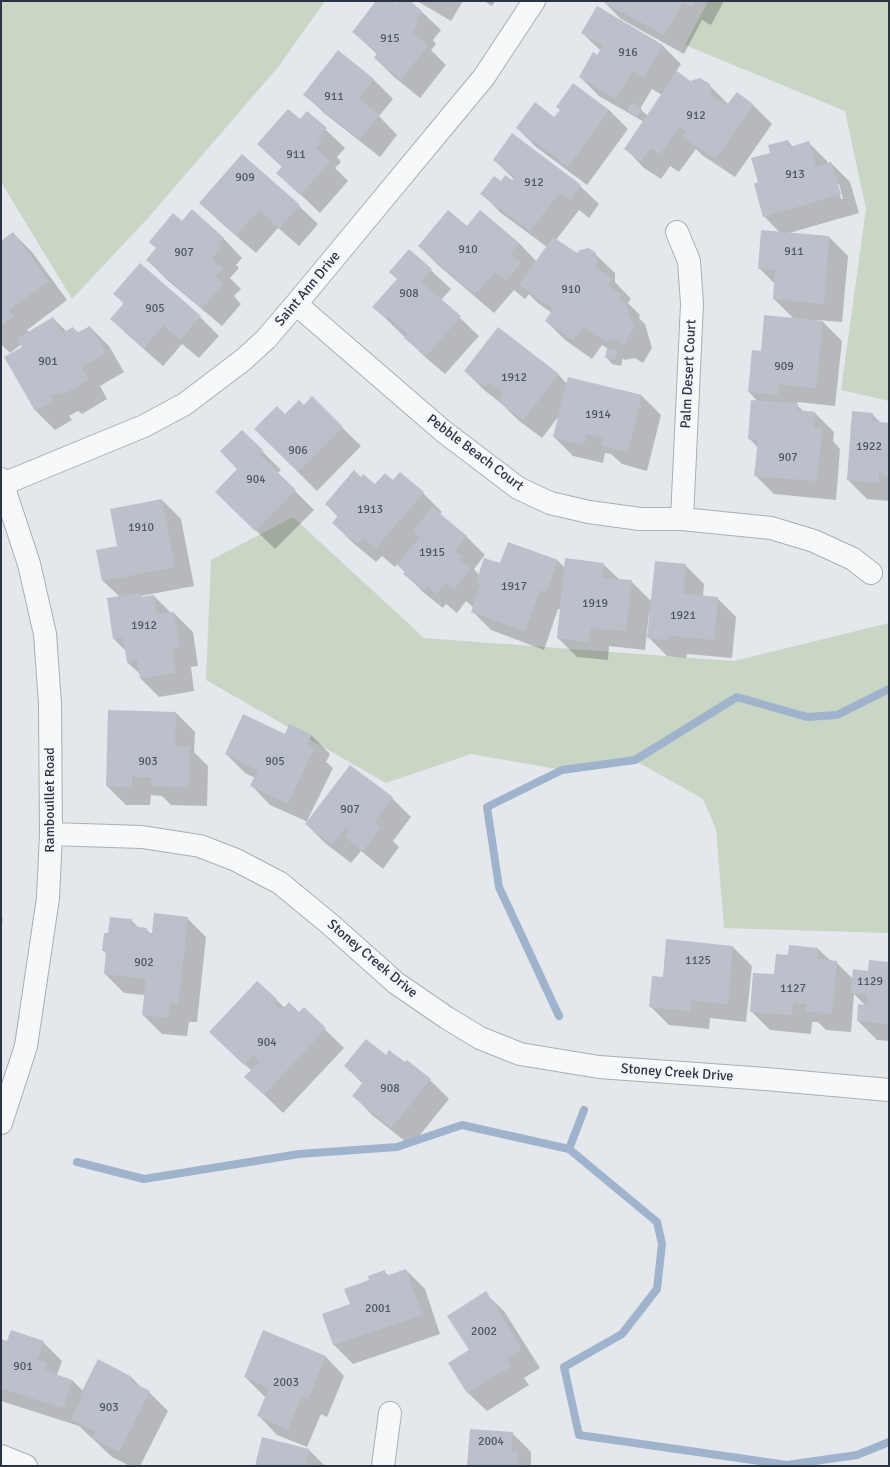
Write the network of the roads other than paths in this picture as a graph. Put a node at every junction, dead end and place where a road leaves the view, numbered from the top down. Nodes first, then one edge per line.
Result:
1 (534, 1) edge
2 (677, 232) dead end
3 (296, 304) junction
4 (2, 481) edge
5 (682, 519) junction
6 (872, 574) dead end
7 (51, 834) junction
8 (889, 1090) edge
9 (1, 1123) edge
10 (390, 1413) dead end
11 (1, 1456) edge
12 (26, 1466) edge
13 (383, 1466) edge

1 - 3 street, Saint Ann Drive
2 - 5 street, Palm Desert Court
3 - 4 street, Saint Ann Drive
3 - 5 street, Pebble Beach Court
4 - 7 street, Rambouillet Road
5 - 6 street, Pebble Beach Court
7 - 8 street, Stoney Creek Drive
7 - 9 street, Rambouillet Road
10 - 13 street
11 - 12 street

